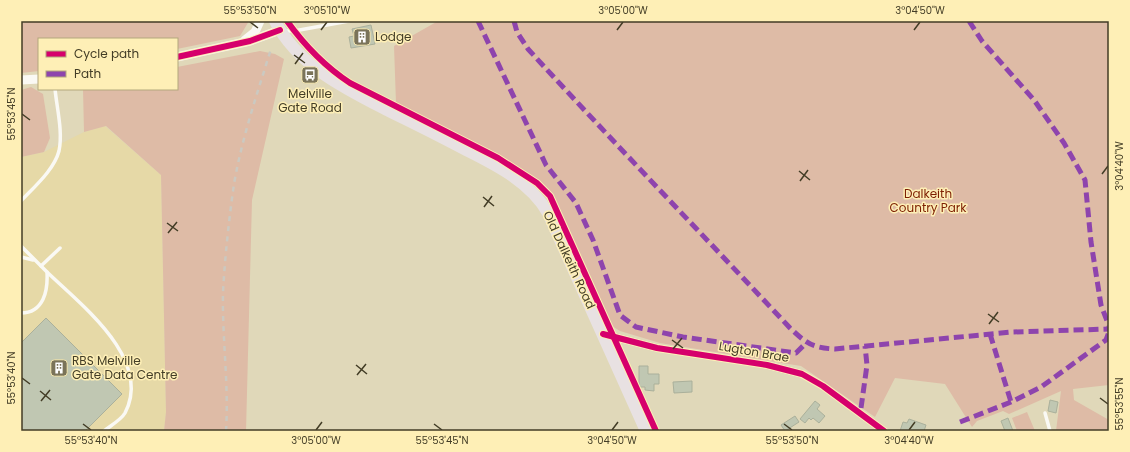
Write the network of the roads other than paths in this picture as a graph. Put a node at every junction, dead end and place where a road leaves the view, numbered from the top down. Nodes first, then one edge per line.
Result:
1 (260, 21) edge
2 (349, 21) edge
3 (277, 26) edge
4 (238, 44) junction
5 (178, 57) edge
6 (38, 79) edge
7 (21, 80) edge
8 (55, 90) edge
9 (21, 201) edge
10 (21, 246) edge
11 (60, 248) dead end
12 (21, 257) edge
13 (36, 262) junction
14 (40, 266) junction
15 (48, 272) junction
16 (21, 313) edge
17 (603, 334) junction
18 (1045, 413) dead end
19 (104, 431) edge
20 (646, 431) edge
21 (884, 431) edge
22 (1050, 431) edge

1 - 4 street
2 - 3 lane
3 - 4 street
3 - 17 main road, Old Dalkeith Road
4 - 5 street
6 - 7 street
8 - 9 lane
10 - 13 lane
11 - 14 lane
12 - 13 lane
13 - 14 lane
14 - 15 lane
15 - 16 lane
15 - 19 lane
17 - 20 main road, Old Dalkeith Road
17 - 21 street, Lugton Brae
18 - 22 lane

